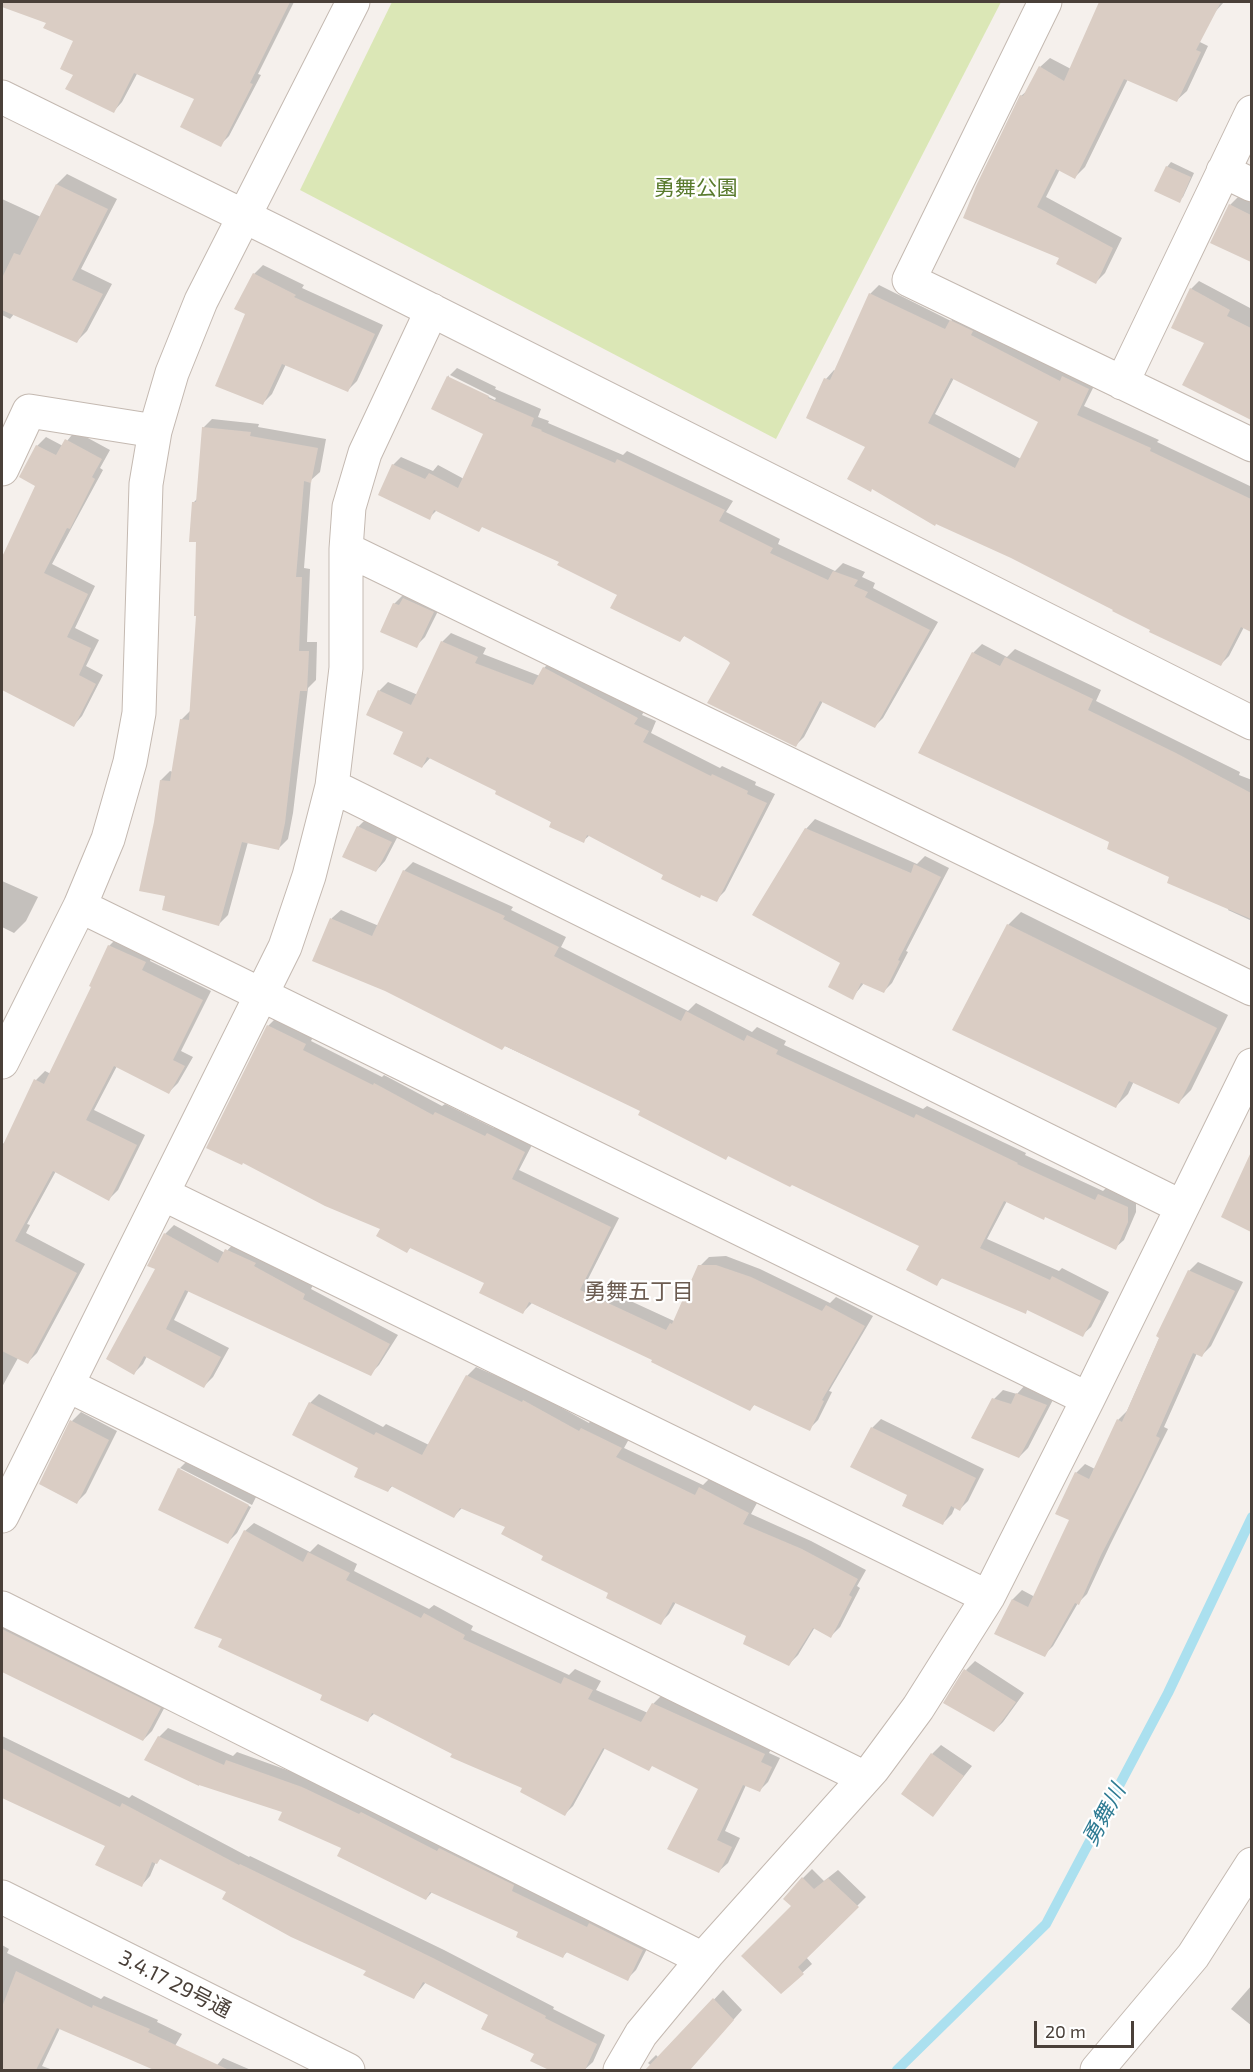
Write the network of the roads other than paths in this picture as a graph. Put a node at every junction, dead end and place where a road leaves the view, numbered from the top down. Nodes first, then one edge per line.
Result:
1 (352, 2) edge
2 (1045, 2) edge
3 (2, 97) edge
4 (1251, 112) edge
5 (1223, 171) junction
6 (1251, 185) edge
7 (245, 216) junction
8 (432, 310) junction
9 (1122, 383) junction
10 (155, 431) junction
11 (1251, 445) edge
12 (2, 469) edge
13 (346, 549) junction
14 (1251, 723) edge
15 (332, 786) junction
16 (80, 906) junction
17 (1251, 989) edge
18 (262, 995) junction
19 (9, 1028) edge
20 (2, 1062) edge
21 (1251, 1065) edge
22 (163, 1194) junction
23 (1182, 1207) junction
24 (67, 1385) junction
25 (1088, 1399) junction
26 (2, 1516) edge
27 (988, 1597) junction
28 (2, 1608) edge
29 (865, 1778) junction
30 (1251, 1864) edge
31 (2, 1897) edge
32 (703, 1959) junction
33 (348, 2070) edge
34 (620, 2070) edge
35 (1097, 2070) edge

1 - 7 street
2 - 9 street
3 - 7 street
4 - 5 street
5 - 6 street
5 - 9 street
7 - 8 street
7 - 10 street
8 - 13 street
8 - 14 street
9 - 11 street
10 - 12 street
10 - 16 street
13 - 15 street
13 - 17 street
15 - 18 street
15 - 23 street
16 - 18 street
16 - 19 street
18 - 22 street
18 - 25 street
19 - 20 street
21 - 23 street
22 - 24 street
22 - 27 street
23 - 25 street
24 - 26 street
24 - 29 street
25 - 27 street
27 - 29 street
28 - 32 street
29 - 32 street
30 - 35 street
31 - 33 street, 3.4.17 29号通
32 - 34 street

